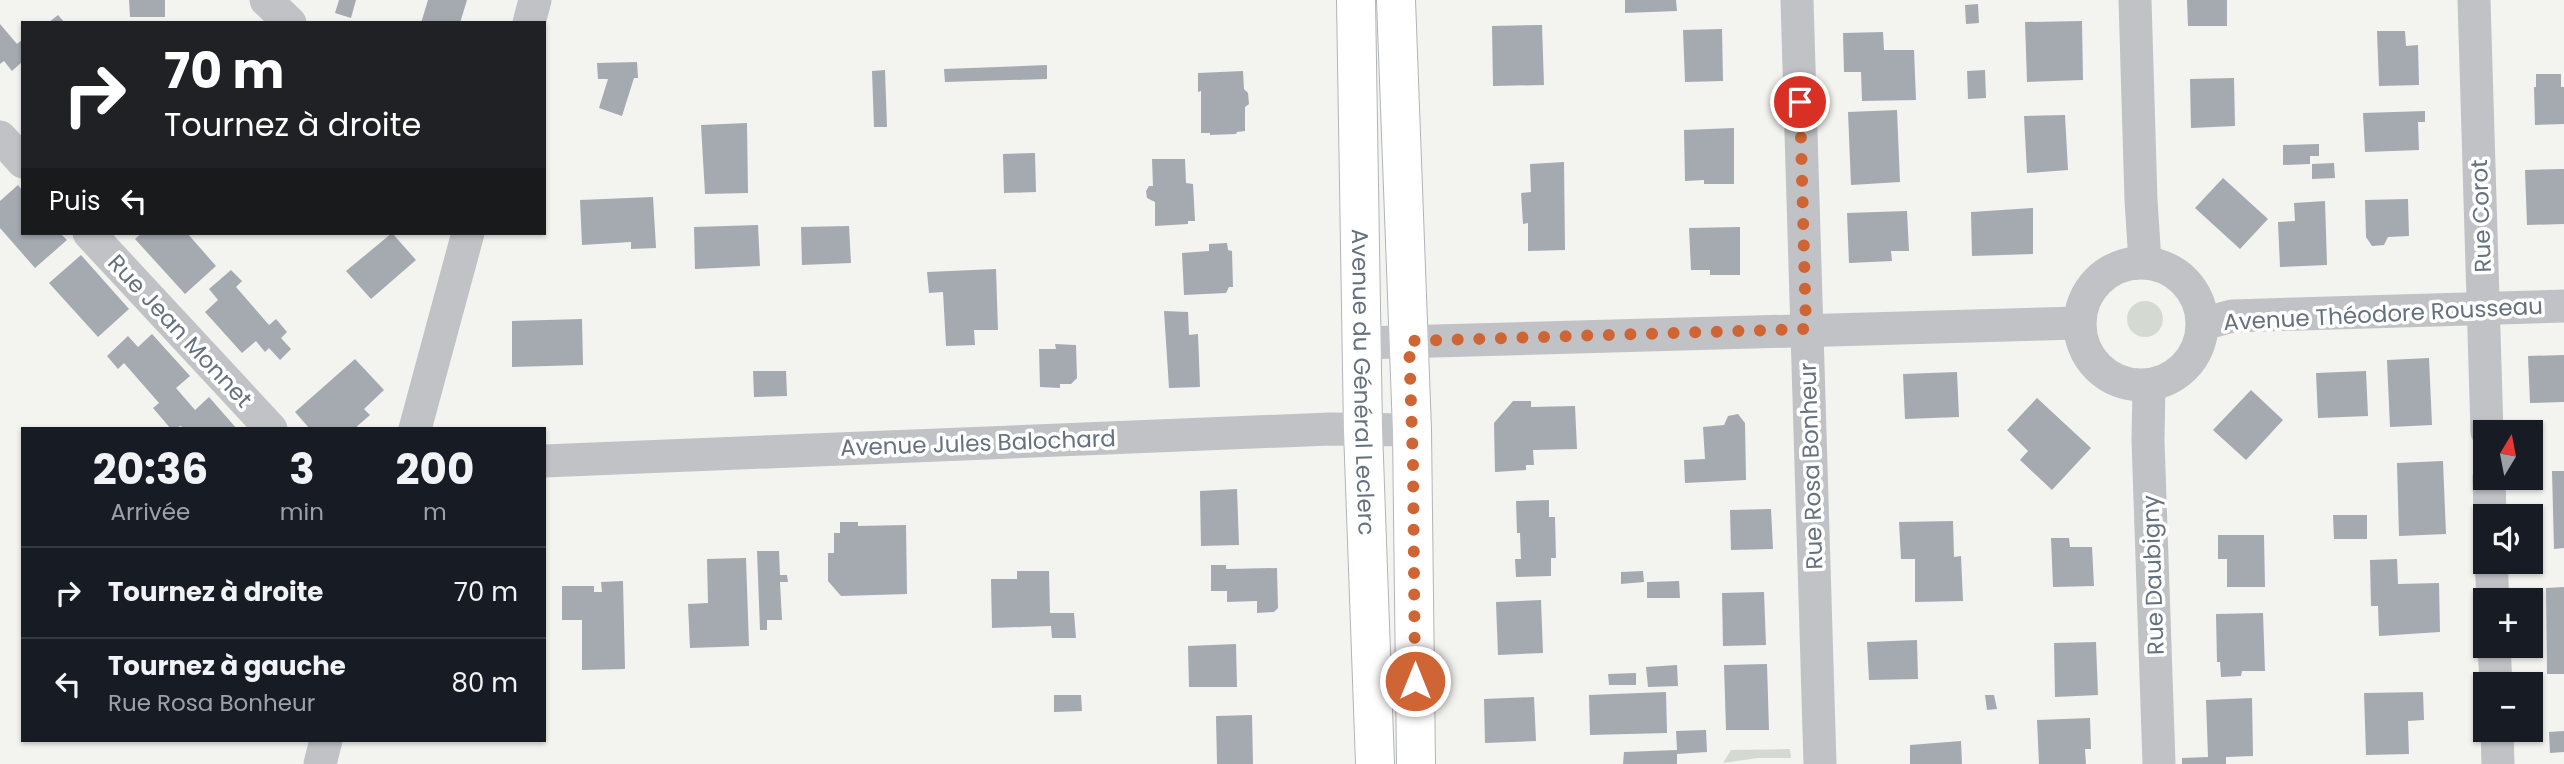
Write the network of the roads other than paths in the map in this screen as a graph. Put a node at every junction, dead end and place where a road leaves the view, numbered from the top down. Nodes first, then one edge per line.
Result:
1 (266, 0) edge
2 (535, 0) edge
3 (1356, 0) edge
4 (1396, 0) edge
5 (1797, 0) edge
6 (2135, 0) edge
7 (2474, 0) edge
8 (288, 21) edge
9 (530, 21) edge
10 (0, 137) edge
11 (21, 160) edge
12 (91, 235) edge
13 (467, 235) edge
14 (2145, 262) junction
15 (2564, 306) edge
16 (2484, 308) junction
17 (2078, 323) junction
18 (2203, 324) junction
19 (1806, 329) junction
20 (1409, 341) junction
21 (1361, 343) junction
22 (2149, 386) junction
23 (2487, 420) edge
24 (269, 427) edge
25 (416, 427) edge
26 (1363, 430) junction
27 (1412, 430) junction
28 (546, 461) edge
29 (326, 742) edge
30 (2497, 742) edge
31 (320, 764) edge
32 (1376, 764) edge
33 (1416, 764) edge
34 (1820, 764) edge
35 (2159, 764) edge
36 (2498, 764) edge

1 - 8 street
2 - 9 street
3 - 21 main road, Avenue du Général Leclerc
4 - 20 main road, Avenue du Général Leclerc
5 - 19 street, Rue Rosa Bonheur
6 - 14 street
7 - 16 street, Rue Corot
10 - 11 street
12 - 24 street, Rue Jean Monnet
13 - 25 street
14 - 17 street
14 - 18 street
15 - 16 street, Avenue Théodore Rousseau
16 - 18 street, Avenue Théodore Rousseau
16 - 23 street, Rue Corot
17 - 19 street
17 - 22 street
18 - 22 street
19 - 20 street
19 - 34 street, Rue Rosa Bonheur
20 - 21 street
20 - 27 main road, Avenue du Général Leclerc
21 - 26 main road, Avenue du Général Leclerc
22 - 35 street, Rue Daubigny
26 - 27 street, Avenue Jules Balochard
26 - 28 street, Avenue Jules Balochard
26 - 32 main road, Avenue du Général Leclerc
27 - 33 main road, Avenue du Général Leclerc
29 - 31 street
30 - 36 street

